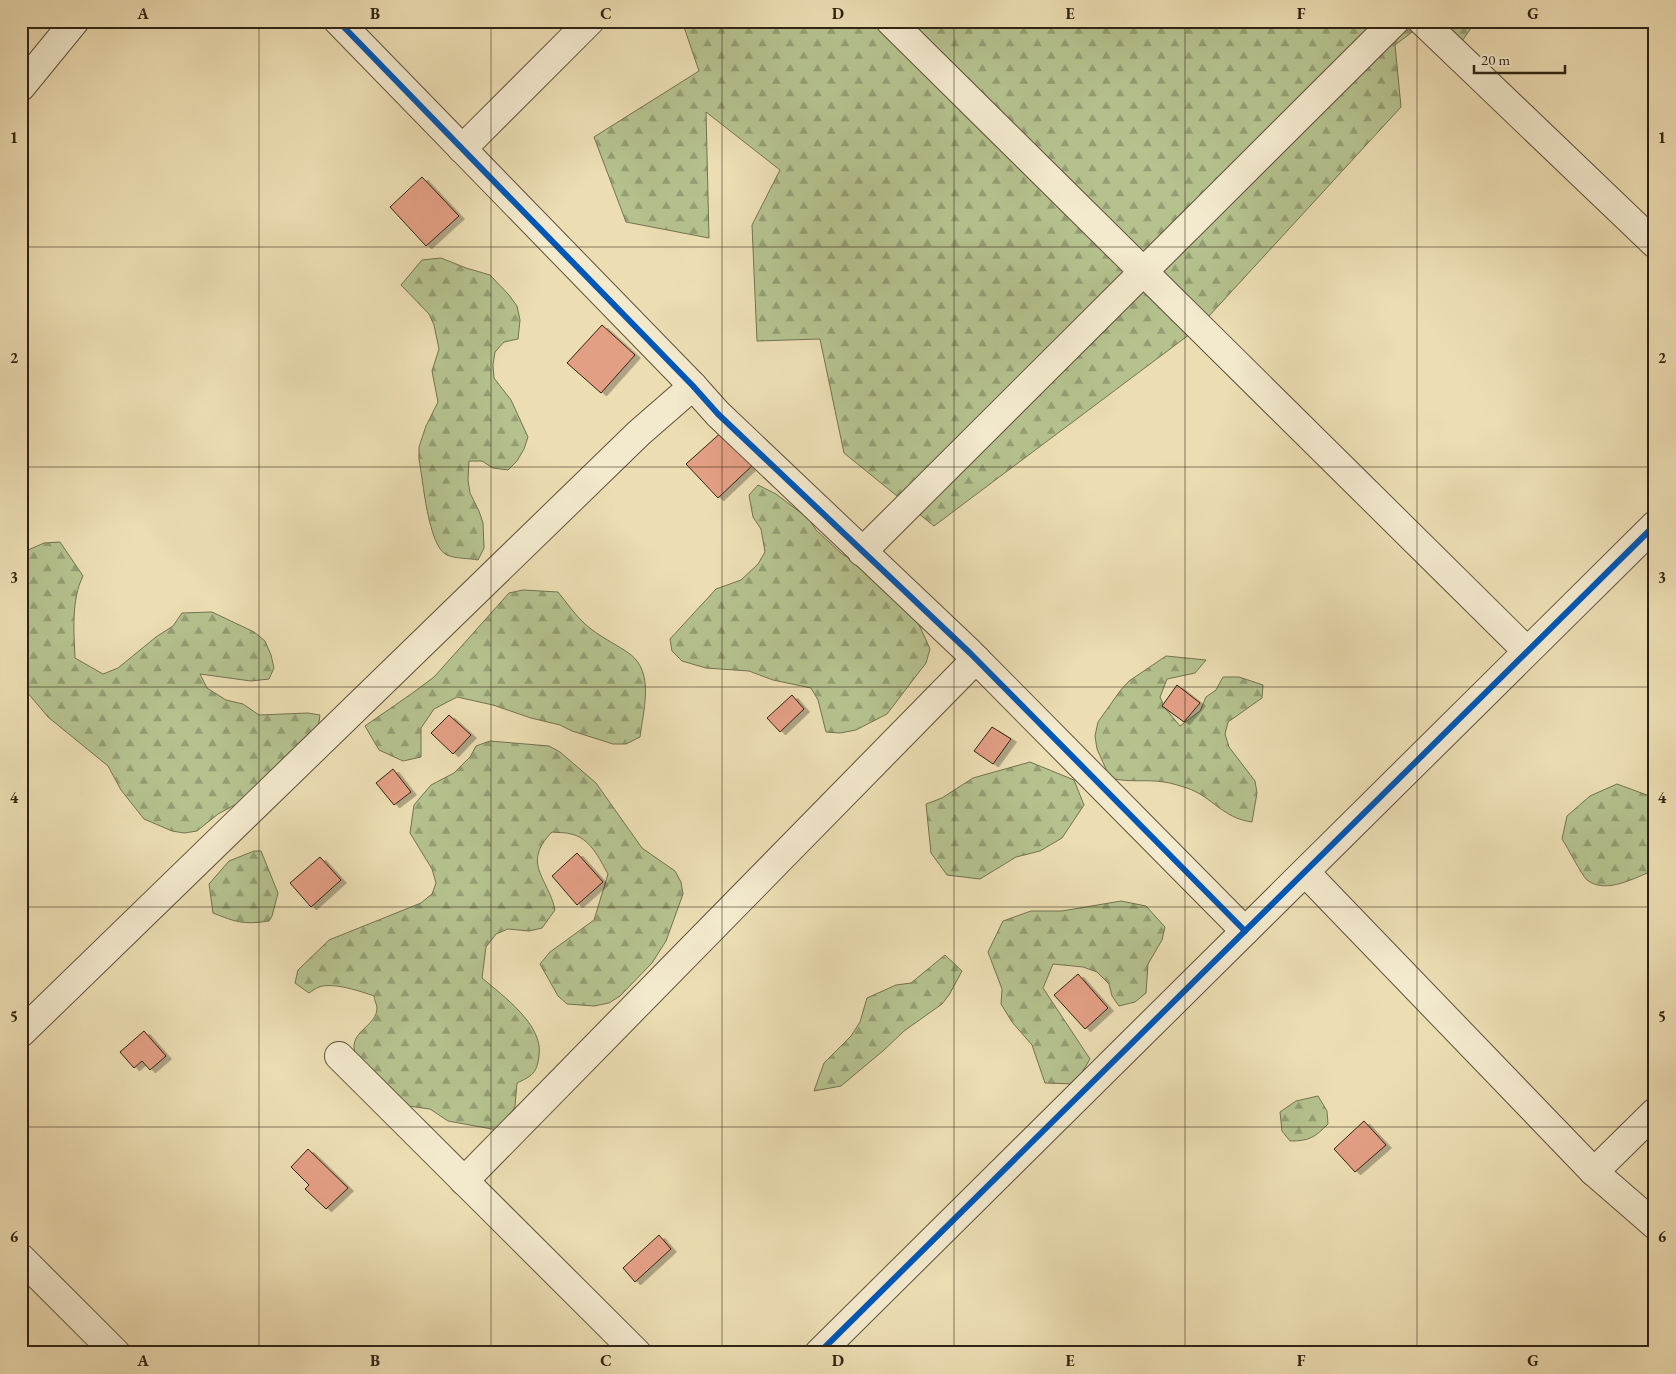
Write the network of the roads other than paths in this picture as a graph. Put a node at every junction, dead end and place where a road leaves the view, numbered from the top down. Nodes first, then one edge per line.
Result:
1 (75, 21) edge
2 (338, 21) edge
3 (590, 21) edge
4 (890, 21) edge
5 (1395, 21) edge
6 (1422, 21) edge
7 (21, 87) edge
8 (462, 149) junction
9 (1655, 244) edge
10 (1143, 272) junction
11 (693, 386) junction
12 (1655, 525) edge
13 (862, 552) junction
14 (1528, 651) junction
15 (976, 660) junction
16 (1305, 872) junction
17 (1245, 931) junction
18 (21, 1033) edge
19 (339, 1056) dead end
20 (1655, 1112) edge
21 (1594, 1172) junction
22 (464, 1181) junction
23 (1655, 1226) edge
24 (21, 1258) edge
25 (116, 1353) edge
26 (637, 1353) edge
27 (819, 1353) edge

1 - 7 street
2 - 8 street
3 - 8 street
4 - 10 street
5 - 10 street
6 - 9 street
8 - 11 street
10 - 13 street
10 - 14 street
11 - 13 street
11 - 18 street
12 - 14 street
13 - 15 street
14 - 16 street
15 - 17 street
15 - 22 street
16 - 17 street
16 - 21 street
17 - 27 street
19 - 22 street
20 - 21 street
21 - 23 street
22 - 26 street
24 - 25 street

